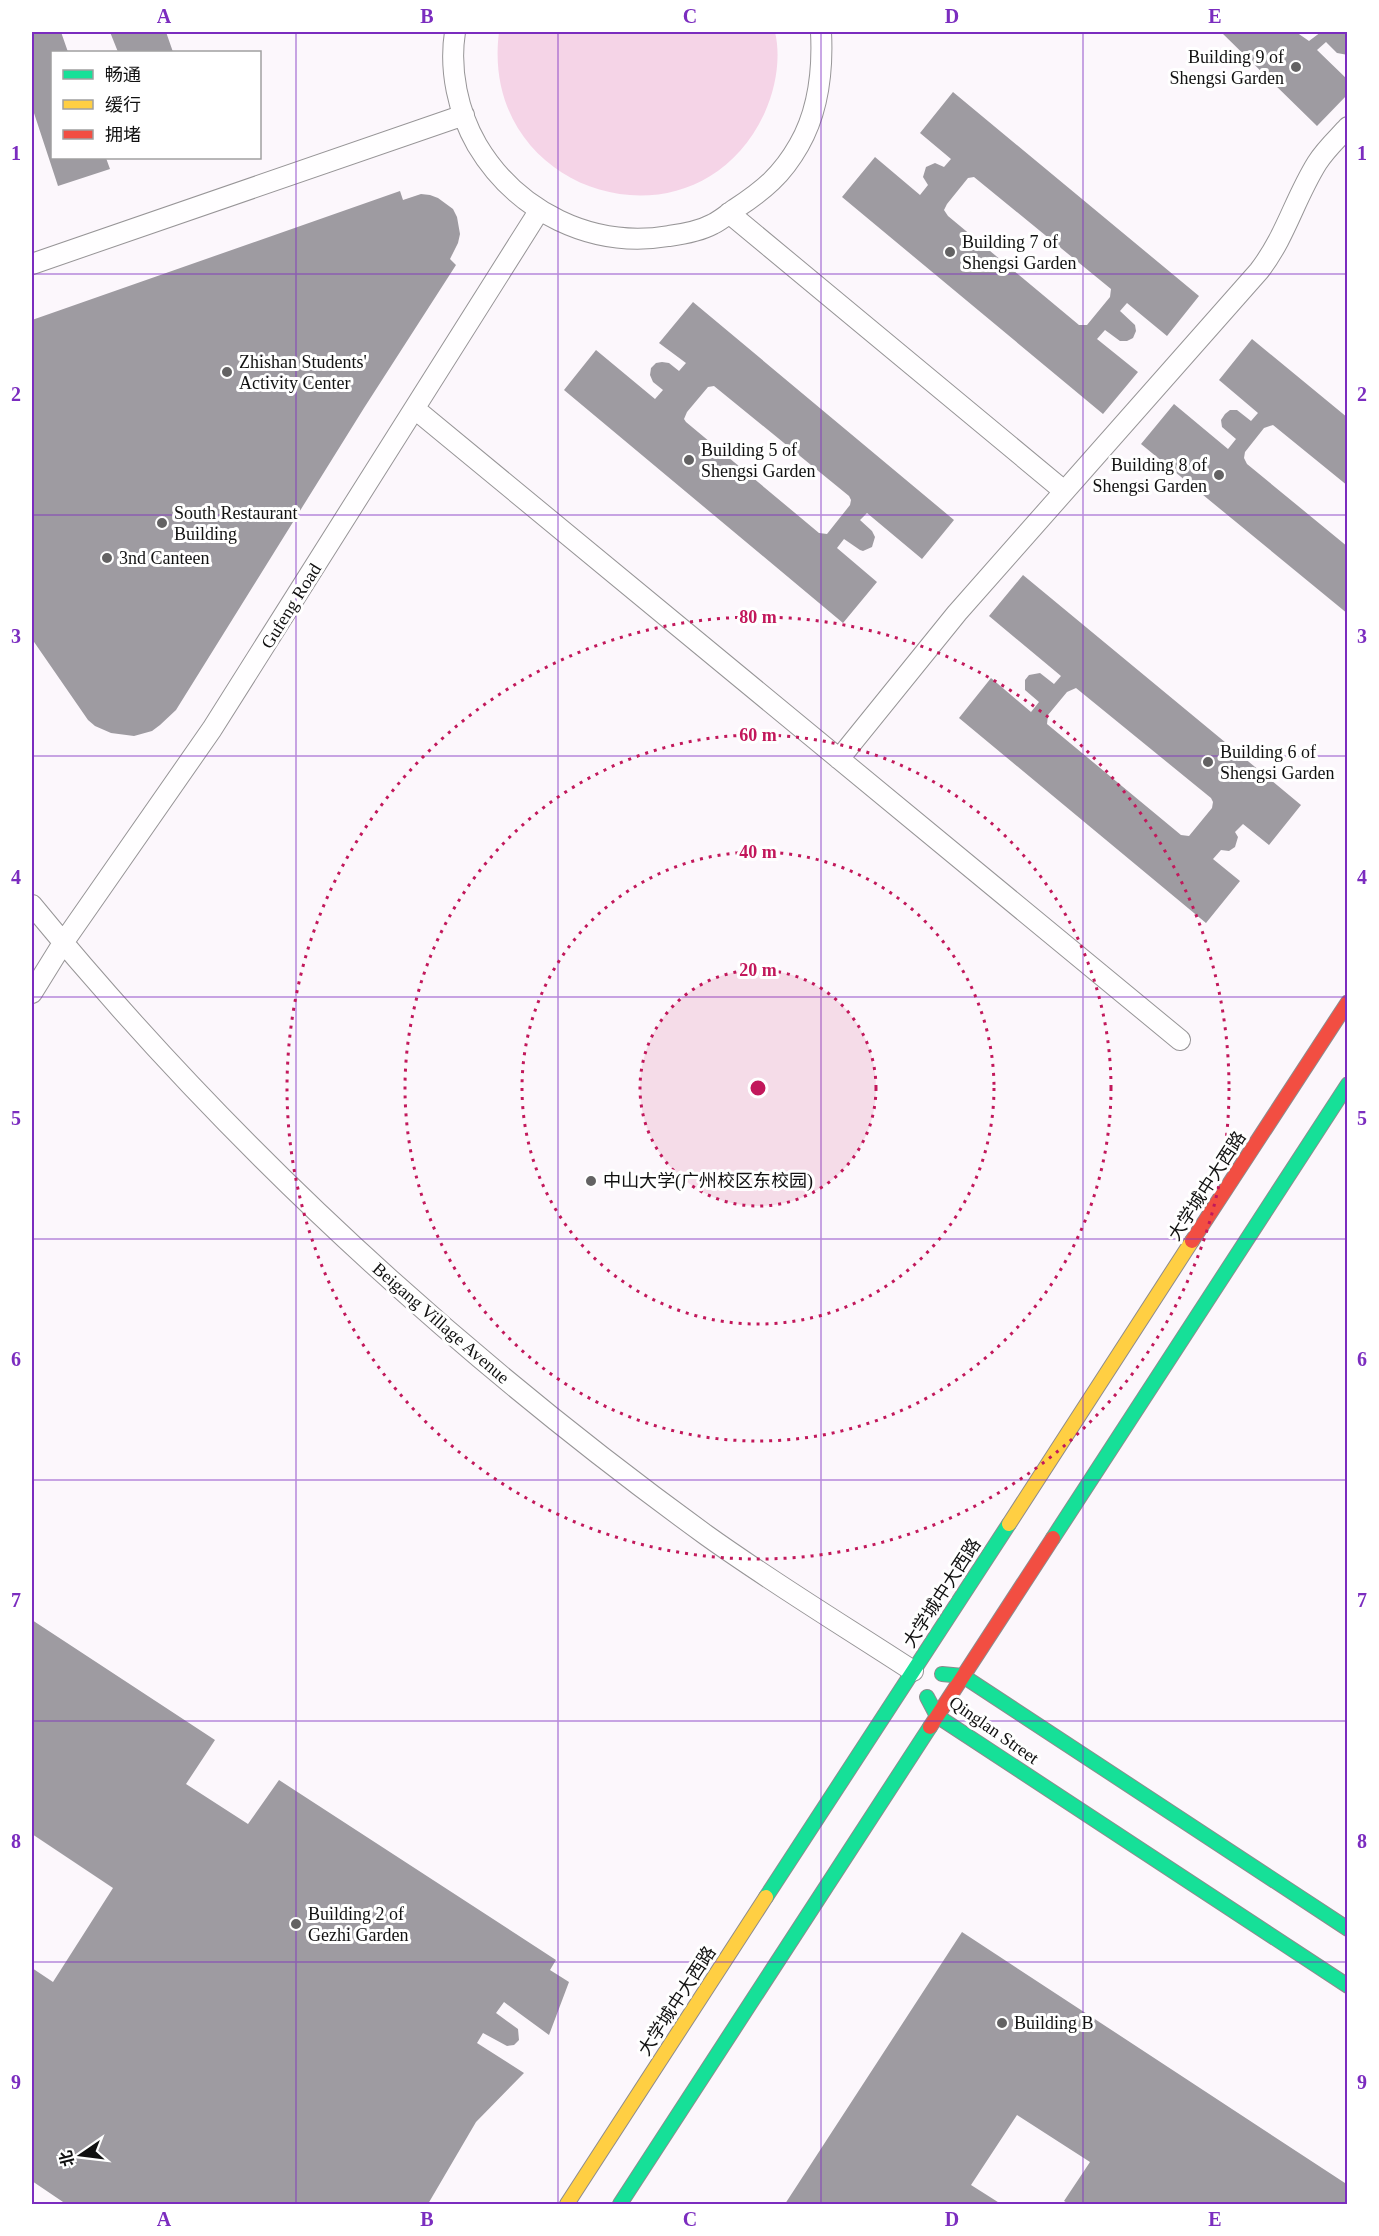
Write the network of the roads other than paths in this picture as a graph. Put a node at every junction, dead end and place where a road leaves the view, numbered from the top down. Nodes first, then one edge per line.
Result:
1 (454, 32) edge
2 (821, 32) edge
3 (464, 115) junction
4 (1347, 127) edge
5 (539, 211) junction
6 (729, 213) junction
7 (32, 264) edge
8 (415, 409) junction
9 (1064, 491) junction
10 (839, 759) junction
11 (32, 905) edge
12 (63, 943) junction
13 (32, 993) edge
14 (1347, 1002) edge
15 (1180, 1040) dead end
16 (1347, 1084) edge
17 (913, 1671) junction
18 (963, 1676) junction
19 (937, 1716) junction
20 (1347, 1929) edge
21 (1347, 1986) edge
22 (567, 2205) edge
23 (620, 2205) edge

1 - 3 lane
2 - 6 lane
3 - 5 lane
3 - 7 lane
4 - 9 lane
5 - 6 lane
5 - 8 lane, Gufeng Road
6 - 9 lane
8 - 10 lane
8 - 12 lane, Gufeng Road
9 - 10 lane
10 - 15 lane
11 - 12 lane, Beigang Village Avenue
12 - 13 lane, Gufeng Road
12 - 17 lane, Beigang Village Avenue
14 - 17 main road, 大学城中大西路
16 - 18 main road
17 - 18 main road, Qinglan Street
17 - 19 main road, Qinglan Street
17 - 22 main road, 大学城中大西路
18 - 19 main road
18 - 20 main road, Qinglan Street
19 - 21 main road, Qinglan Street
19 - 23 main road

